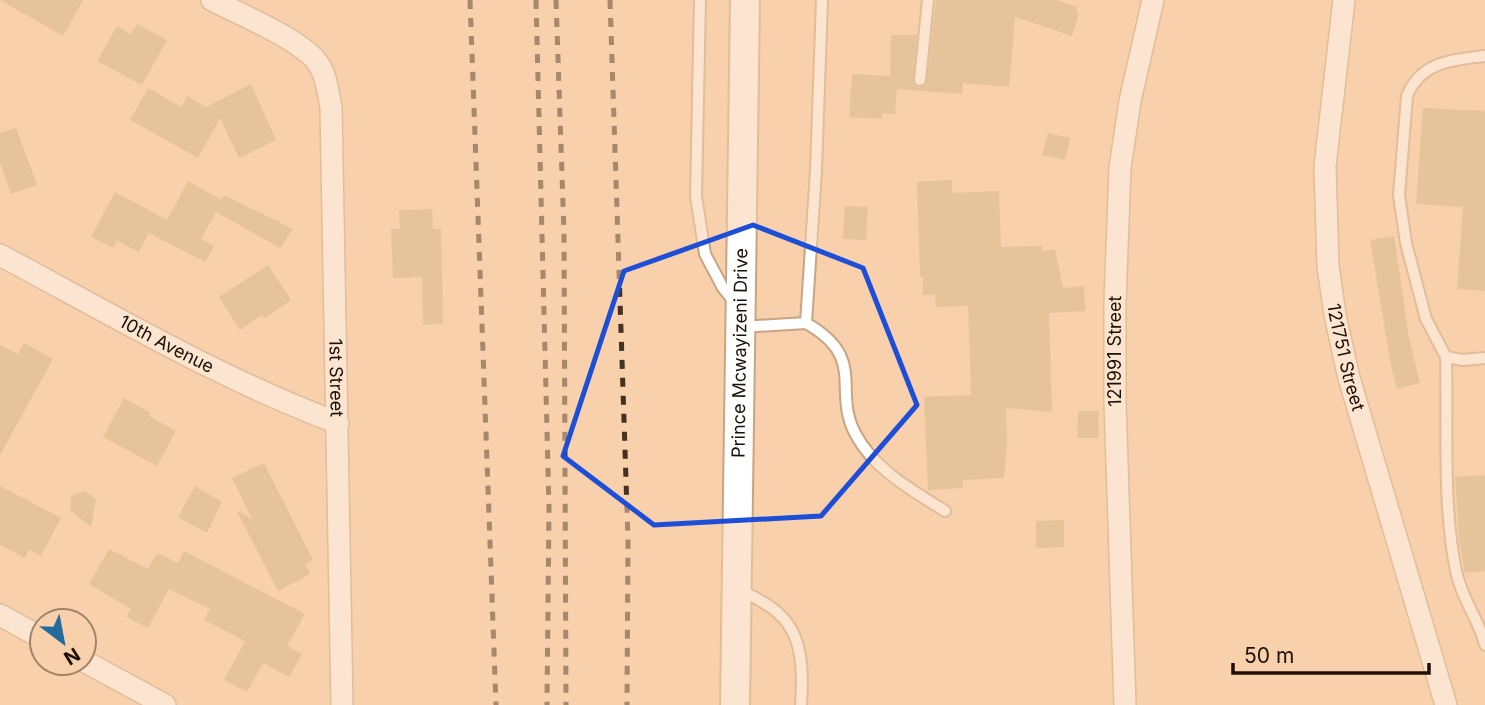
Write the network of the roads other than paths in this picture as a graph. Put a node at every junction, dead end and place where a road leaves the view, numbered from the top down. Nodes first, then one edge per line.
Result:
1 (212, 0) edge
2 (700, 0) edge
3 (745, 0) edge
4 (822, 0) edge
5 (928, 0) edge
6 (1153, 0) edge
7 (1344, 0) edge
8 (1485, 56) edge
9 (920, 80) dead end
10 (0, 255) edge
11 (740, 318) junction
12 (806, 323) junction
13 (1446, 357) junction
14 (1485, 358) edge
15 (338, 423) junction
16 (945, 511) dead end
17 (737, 588) junction
18 (0, 615) edge
19 (28, 630) edge
20 (1485, 645) edge
21 (98, 669) edge
22 (165, 705) edge
23 (342, 705) edge
24 (735, 705) edge
25 (801, 705) edge
26 (1125, 705) edge
27 (1446, 705) edge

1 - 15 street, 1st Street
2 - 11 lane
3 - 11 street, Prince Mcwayizeni Drive
4 - 12 lane
5 - 9 lane
6 - 26 street, 121991 Street
7 - 27 street, 121751 Street
8 - 13 lane
10 - 15 street, 10th Avenue
11 - 12 lane
11 - 17 street, Prince Mcwayizeni Drive
12 - 16 lane
13 - 14 lane
13 - 20 lane
15 - 23 street, 1st Street
17 - 24 street, Prince Mcwayizeni Drive
17 - 25 lane
18 - 19 street
21 - 22 street

